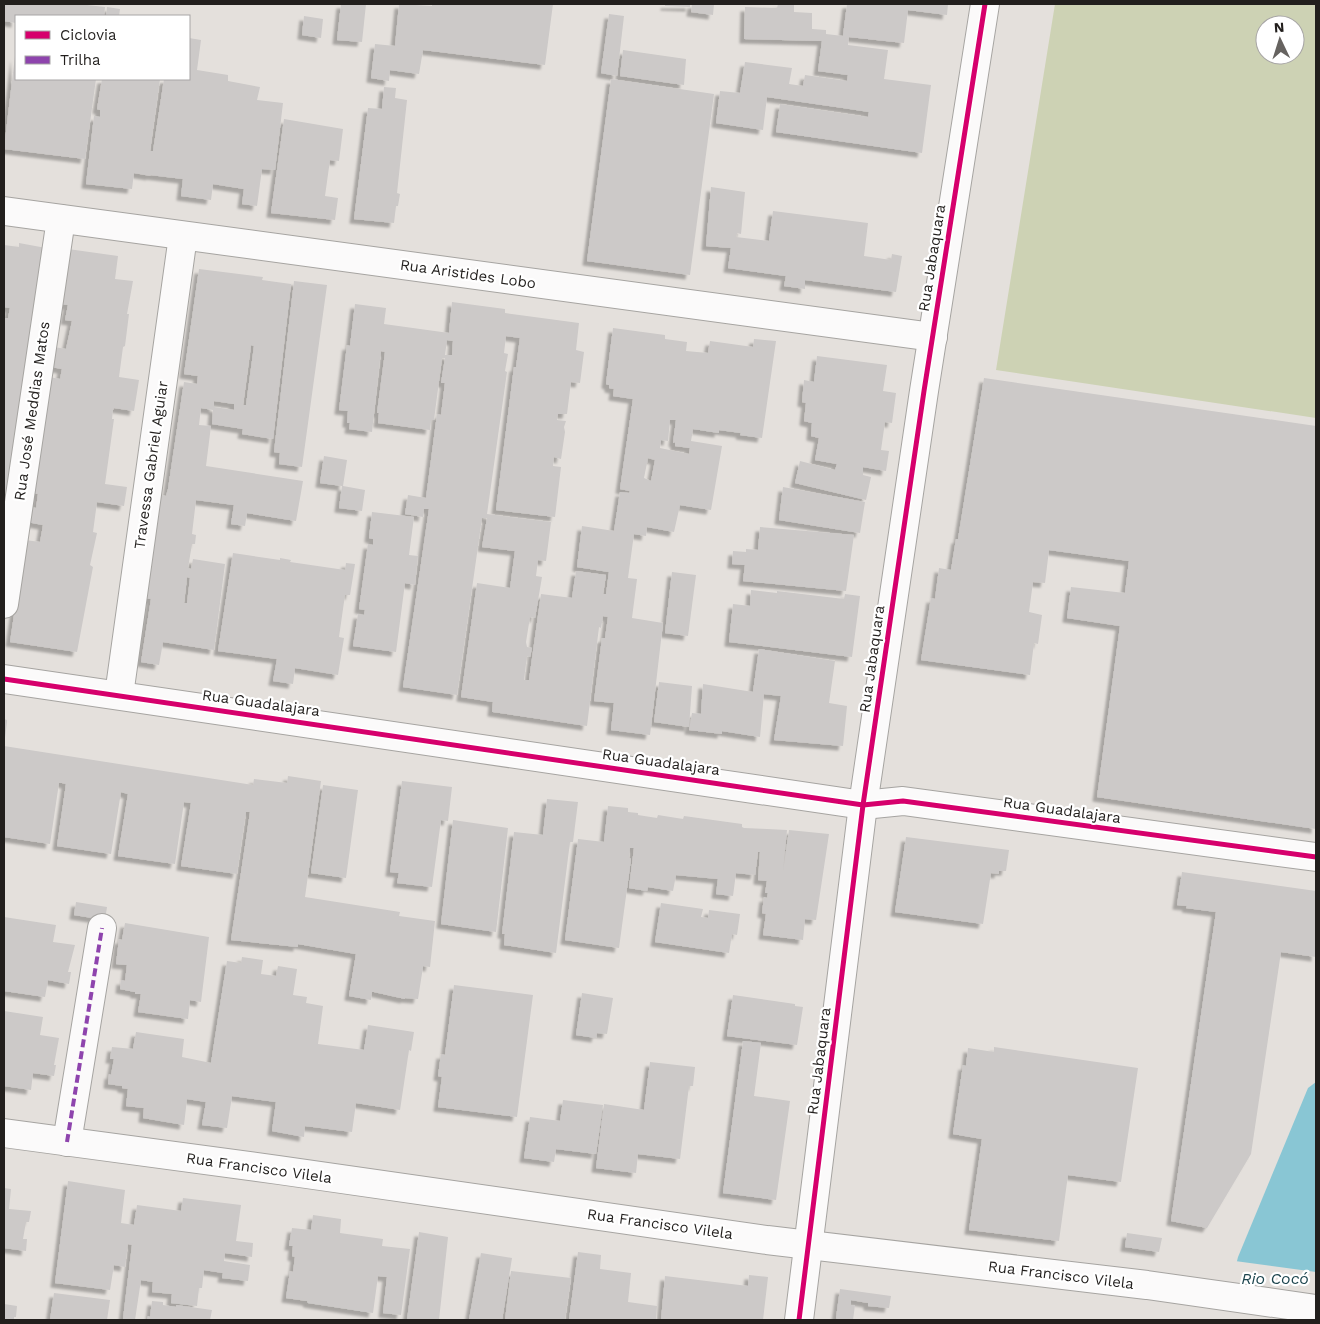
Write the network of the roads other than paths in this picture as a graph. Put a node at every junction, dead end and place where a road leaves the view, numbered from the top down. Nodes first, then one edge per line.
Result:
1 (985, 4) edge
2 (4, 211) edge
3 (60, 219) junction
4 (183, 236) junction
5 (933, 337) junction
6 (4, 604) edge
7 (4, 679) edge
8 (119, 695) junction
9 (863, 805) junction
10 (1316, 857) edge
11 (102, 928) dead end
12 (4, 1134) edge
13 (67, 1142) junction
14 (809, 1245) junction
15 (1316, 1309) edge
16 (799, 1320) edge

1 - 5 street, Rua Jabaquara
2 - 3 street, Rua Aristides Lobo
3 - 4 street, Rua Aristides Lobo
3 - 6 street, Rua José Meddias Matos
4 - 5 street, Rua Aristides Lobo
4 - 8 street, Travessa Gabriel Aguiar
5 - 9 street, Rua Jabaquara
7 - 8 street, Rua Guadalajara
8 - 9 street, Rua Guadalajara
9 - 10 street, Rua Guadalajara
9 - 14 street, Rua Jabaquara
11 - 13 street
12 - 13 street, Rua Francisco Vilela
13 - 14 street, Rua Francisco Vilela
14 - 15 street, Rua Francisco Vilela
14 - 16 street, Rua Jabaquara

